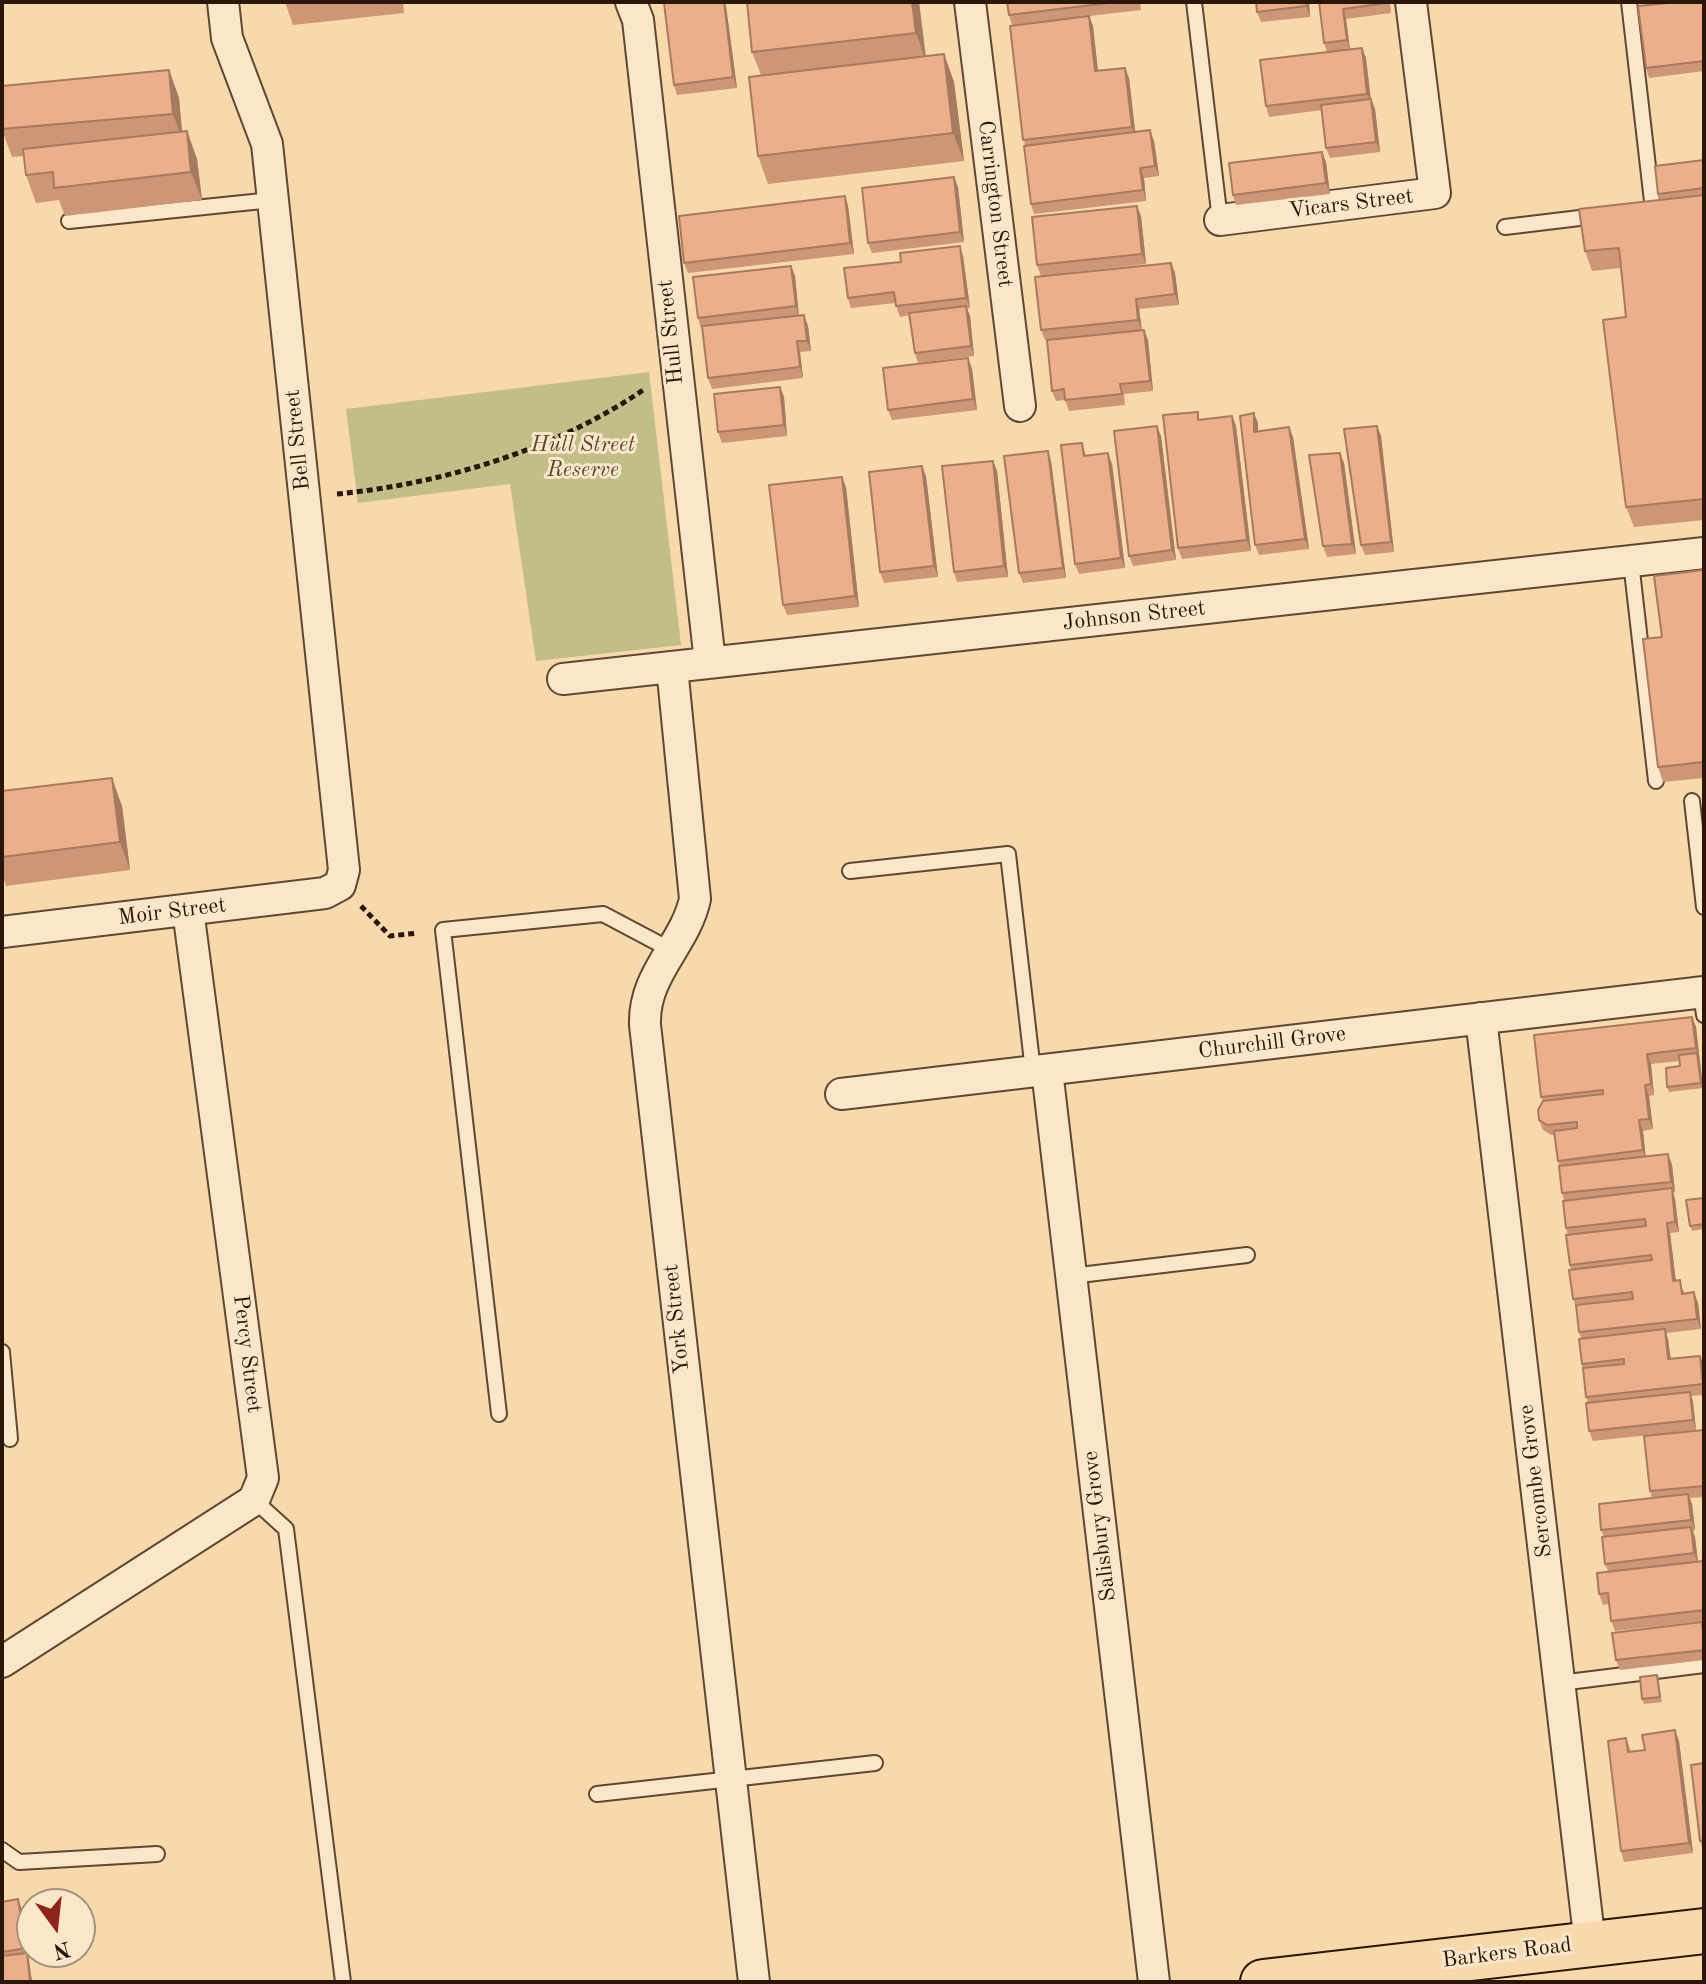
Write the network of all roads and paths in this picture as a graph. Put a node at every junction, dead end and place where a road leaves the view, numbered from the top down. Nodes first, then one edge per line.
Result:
1 (223, 2) edge
2 (631, 2) edge
3 (970, 2) edge
4 (1194, 2) edge
5 (1411, 2) edge
6 (1629, 2) edge
7 (272, 200) junction
8 (1652, 210) edge
9 (1609, 215) edge
10 (1220, 220) joint
11 (69, 221) edge
12 (1505, 227) dead end
13 (675, 372) junction
14 (1020, 406) dead end
15 (304, 497) junction
16 (1704, 553) edge
17 (1631, 562) junction
18 (710, 662) junction
19 (672, 667) junction
20 (563, 679) dead end
21 (1656, 781) edge
22 (1692, 801) dead end
23 (850, 871) dead end
24 (340, 885) junction
25 (1704, 907) edge
26 (188, 910) junction
27 (443, 930) junction
28 (2, 932) edge
29 (669, 949) junction
30 (1703, 1000) edge
31 (1481, 1018) junction
32 (1040, 1070) junction
33 (841, 1094) dead end
34 (1247, 1255) dead end
35 (1071, 1276) junction
36 (2, 1352) edge
37 (499, 1414) dead end
38 (10, 1439) dead end
39 (254, 1500) junction
40 (2, 1662) edge
41 (1704, 1665) edge
42 (1560, 1683) junction
43 (875, 1763) dead end
44 (730, 1779) junction
45 (597, 1794) dead end
46 (2, 1850) edge
47 (157, 1854) dead end
48 (1704, 1931) edge
49 (1590, 1944) junction
50 (343, 1982) edge
51 (754, 1982) edge
52 (1154, 1982) edge
53 (1263, 1982) edge

1 - 7 street, Bell Street
2 - 13 street, Hull Street
3 - 14 street, Carrington Street
4 - 10 lane
5 - 10 street, Vicars Street
6 - 8 lane
7 - 11 lane
7 - 15 street, Bell Street
9 - 12 lane
13 - 15 path
13 - 18 street, Hull Street
15 - 24 street, Bell Street
16 - 17 street, Johnson Street
17 - 18 street, Johnson Street
17 - 21 lane
18 - 19 street, Johnson Street
19 - 20 street, Johnson Street
19 - 29 street, York Street
22 - 25 lane
23 - 32 lane
24 - 26 street, Moir Street
24 - 27 path
26 - 28 street, Moir Street
26 - 39 street, Percy Street
27 - 29 lane
27 - 37 lane
29 - 44 street, York Street
30 - 31 street, Churchill Grove
31 - 32 street, Churchill Grove
31 - 42 street, Sercombe Grove
32 - 33 street, Churchill Grove
32 - 35 street, Salisbury Grove
34 - 35 lane
35 - 52 street, Salisbury Grove
36 - 38 lane
39 - 40 street
39 - 50 lane
41 - 42 lane
42 - 49 street, Sercombe Grove
43 - 44 lane
44 - 45 lane
44 - 51 street, York Street
46 - 47 lane
48 - 49 main road, Barkers Road
49 - 53 main road, Barkers Road

